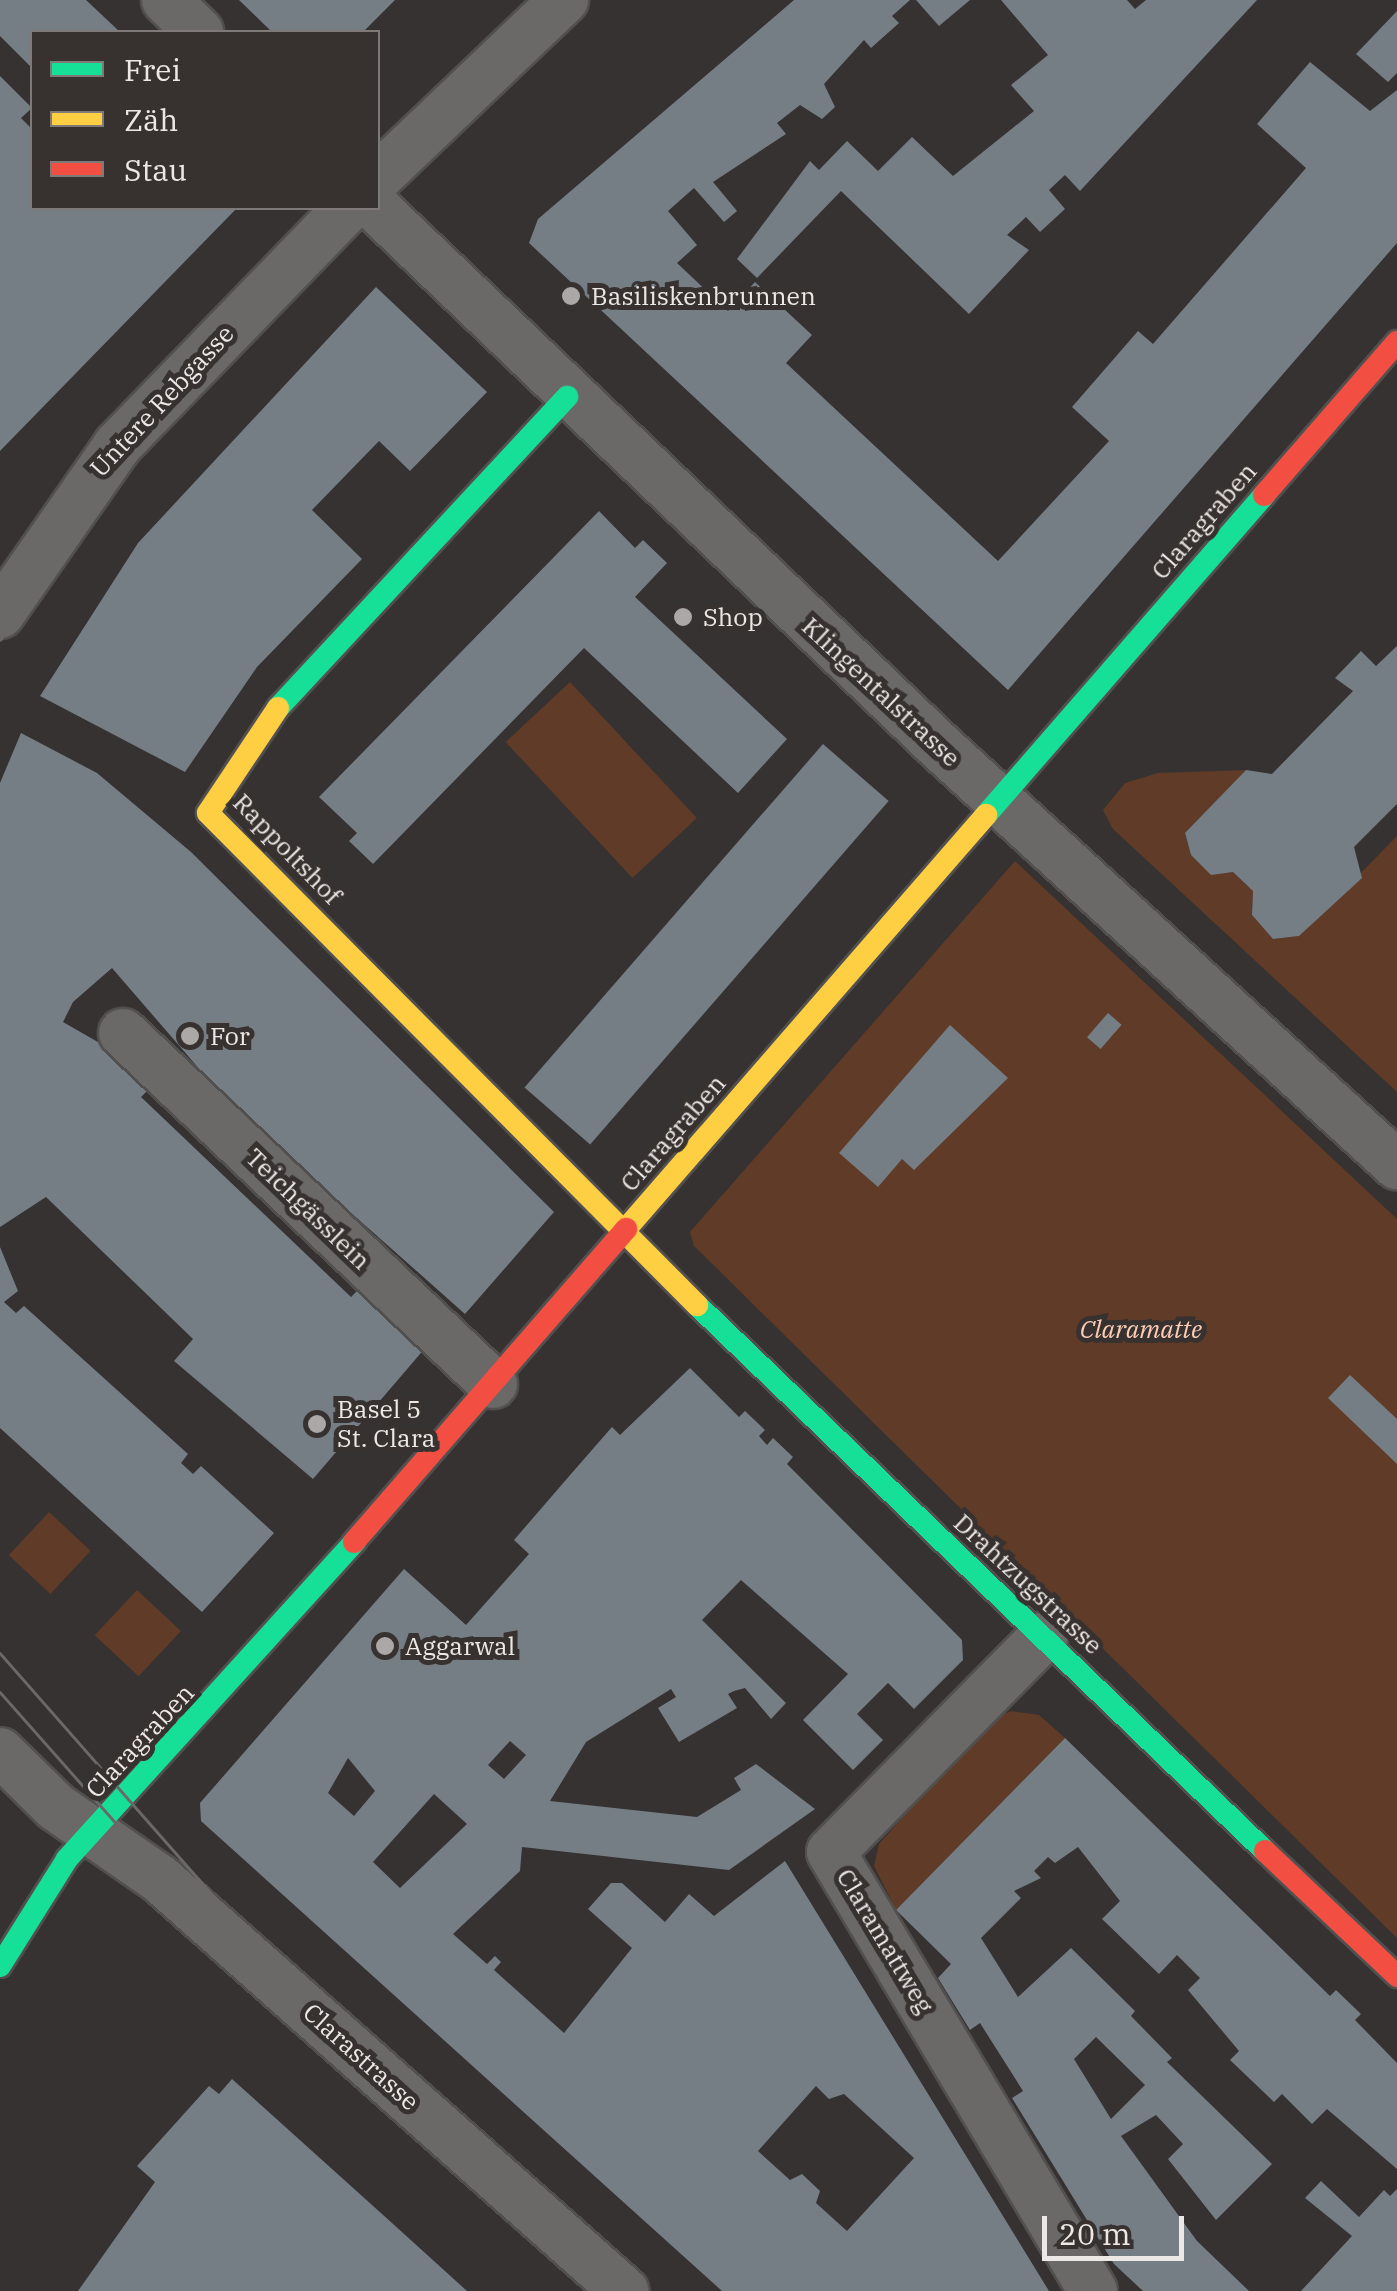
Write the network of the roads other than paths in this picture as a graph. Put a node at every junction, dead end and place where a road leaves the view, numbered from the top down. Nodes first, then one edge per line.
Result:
1 (166, 0) edge
2 (564, 0) edge
3 (197, 30) edge
4 (380, 176) edge
5 (346, 210) edge
6 (378, 210) edge
7 (1397, 342) edge
8 (567, 397) junction
9 (7, 585) edge
10 (1000, 802) junction
11 (123, 1033) dead end
12 (1397, 1165) edge
13 (624, 1230) junction
14 (493, 1384) junction
15 (1044, 1636) junction
16 (0, 1752) edge
17 (91, 1833) junction
18 (0, 1966) edge
19 (1397, 1976) edge
20 (624, 2291) edge
21 (1094, 2291) edge

1 - 3 street
2 - 4 street
5 - 9 street, Untere Rebgasse
6 - 8 street, Klingentalstrasse
7 - 10 street, Claragraben
8 - 10 street, Klingentalstrasse
8 - 13 street, Rappoltshof
10 - 12 street, Klingentalstrasse
10 - 13 street, Claragraben
11 - 14 street, Teichgässlein
13 - 14 street, Claragraben
13 - 15 street, Drahtzugstrasse
14 - 17 street, Claragraben
15 - 19 street, Drahtzugstrasse
15 - 21 street, Claramattweg
16 - 17 street, Clarastrasse
17 - 18 street, Claragraben
17 - 20 street, Clarastrasse

